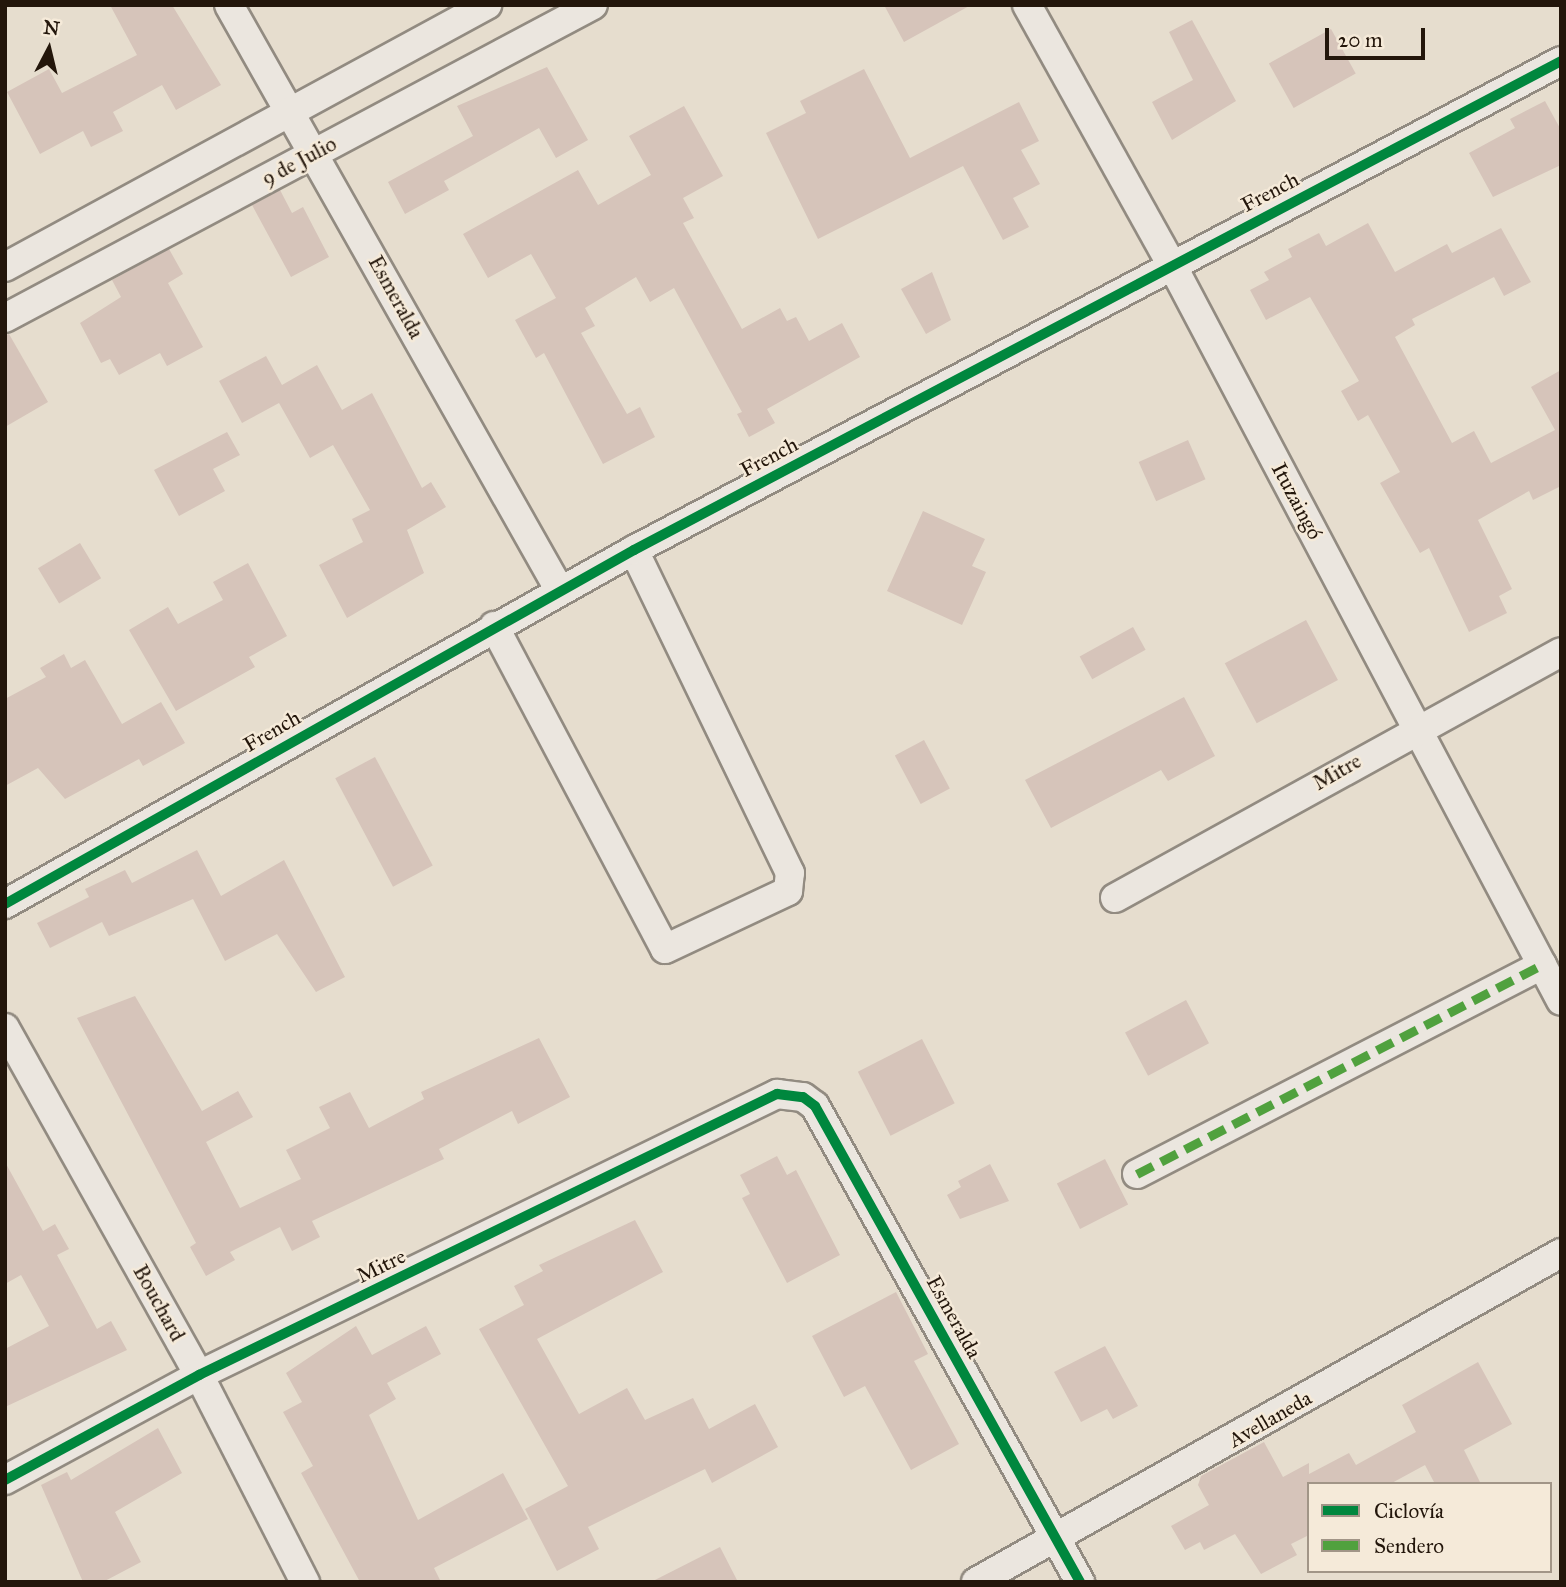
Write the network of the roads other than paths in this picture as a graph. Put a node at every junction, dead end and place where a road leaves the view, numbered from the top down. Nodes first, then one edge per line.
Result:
1 (229, 5) edge
2 (488, 5) edge
3 (593, 5) edge
4 (1027, 5) edge
5 (1561, 61) edge
6 (290, 111) junction
7 (314, 152) junction
8 (1172, 265) junction
9 (5, 267) edge
10 (5, 318) edge
11 (634, 550) junction
12 (560, 591) junction
13 (494, 626) junction
14 (1561, 652) edge
15 (1416, 727) junction
16 (1115, 898) dead end
17 (5, 905) edge
18 (1542, 965) junction
19 (1561, 1001) edge
20 (5, 1028) edge
21 (778, 1094) joint
22 (1137, 1174) dead end
23 (1561, 1253) edge
24 (200, 1375) junction
25 (5, 1480) edge
26 (1057, 1541) junction
27 (305, 1582) edge
28 (976, 1582) edge
29 (1080, 1582) edge

1 - 6 street, Esmeralda
2 - 6 street
3 - 7 street, 9 de Julio
4 - 8 street, Ituzaingó
5 - 8 street, French
6 - 7 street, Esmeralda
6 - 9 street
7 - 10 street, 9 de Julio
7 - 12 street, Esmeralda
8 - 11 street, French
8 - 15 street, Ituzaingó
11 - 12 street, French
11 - 13 street
12 - 13 street, French
13 - 17 street, French
14 - 15 street, Mitre
15 - 16 street, Mitre
15 - 18 street, Ituzaingó
18 - 19 street, Ituzaingó
18 - 22 street
20 - 24 street, Bouchard
21 - 24 street, Mitre
21 - 26 street, Esmeralda
23 - 26 street, Avellaneda
24 - 25 street, Mitre
24 - 27 street, Bouchard
26 - 28 street, Avellaneda
26 - 29 street, Esmeralda

